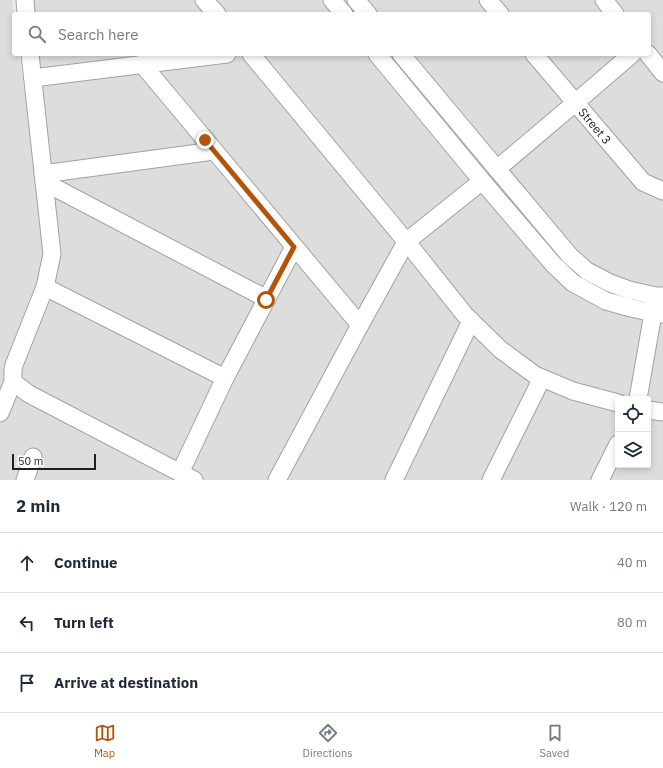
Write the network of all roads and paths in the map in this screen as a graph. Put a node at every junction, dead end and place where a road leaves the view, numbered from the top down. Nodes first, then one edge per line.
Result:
1 (24, 0) edge
2 (204, 0) edge
3 (332, 0) edge
4 (356, 0) edge
5 (488, 0) edge
6 (604, 0) edge
7 (26, 12) edge
8 (215, 12) edge
9 (342, 12) edge
10 (366, 12) edge
11 (498, 12) edge
12 (613, 12) edge
13 (30, 56) edge
14 (210, 56) edge
15 (253, 56) edge
16 (379, 56) edge
17 (403, 56) edge
18 (536, 56) edge
19 (630, 56) edge
20 (650, 56) edge
21 (142, 64) junction
22 (663, 73) edge
23 (33, 78) junction
24 (575, 103) junction
25 (214, 151) junction
26 (497, 169) junction
27 (44, 178) junction
28 (482, 181) junction
29 (663, 191) edge
30 (406, 242) junction
31 (294, 247) junction
32 (45, 288) junction
33 (659, 296) edge
34 (266, 300) junction
35 (658, 314) edge
36 (471, 322) junction
37 (360, 325) junction
38 (225, 378) junction
39 (542, 378) junction
40 (13, 382) junction
41 (639, 396) edge
42 (615, 402) edge
43 (651, 410) edge
44 (663, 412) edge
45 (0, 413) edge
46 (615, 450) edge
47 (33, 457) dead end
48 (187, 476) edge
49 (25, 480) edge
50 (277, 480) edge
51 (394, 480) edge
52 (491, 480) edge
53 (600, 480) edge

1 - 7 street
2 - 8 street
3 - 9 street
4 - 10 street
5 - 11 street
6 - 12 street
13 - 23 street
14 - 21 street
15 - 30 street
16 - 28 street
17 - 26 street
18 - 24 street, Street 3
19 - 24 street
20 - 22 street
21 - 23 street
21 - 25 street
23 - 27 street
24 - 26 street
24 - 29 street, Street 3
25 - 27 street
25 - 31 street
26 - 33 street
27 - 32 street
27 - 34 street
28 - 30 street
28 - 35 street
30 - 36 street
30 - 37 street
31 - 34 street
31 - 37 street
32 - 38 street
32 - 40 street
33 - 35 street
34 - 38 street
35 - 41 street
36 - 39 street
36 - 51 street
37 - 50 street
38 - 48 street
39 - 42 street
39 - 52 street
40 - 45 street
40 - 48 street
43 - 44 street
46 - 53 street
47 - 49 street

